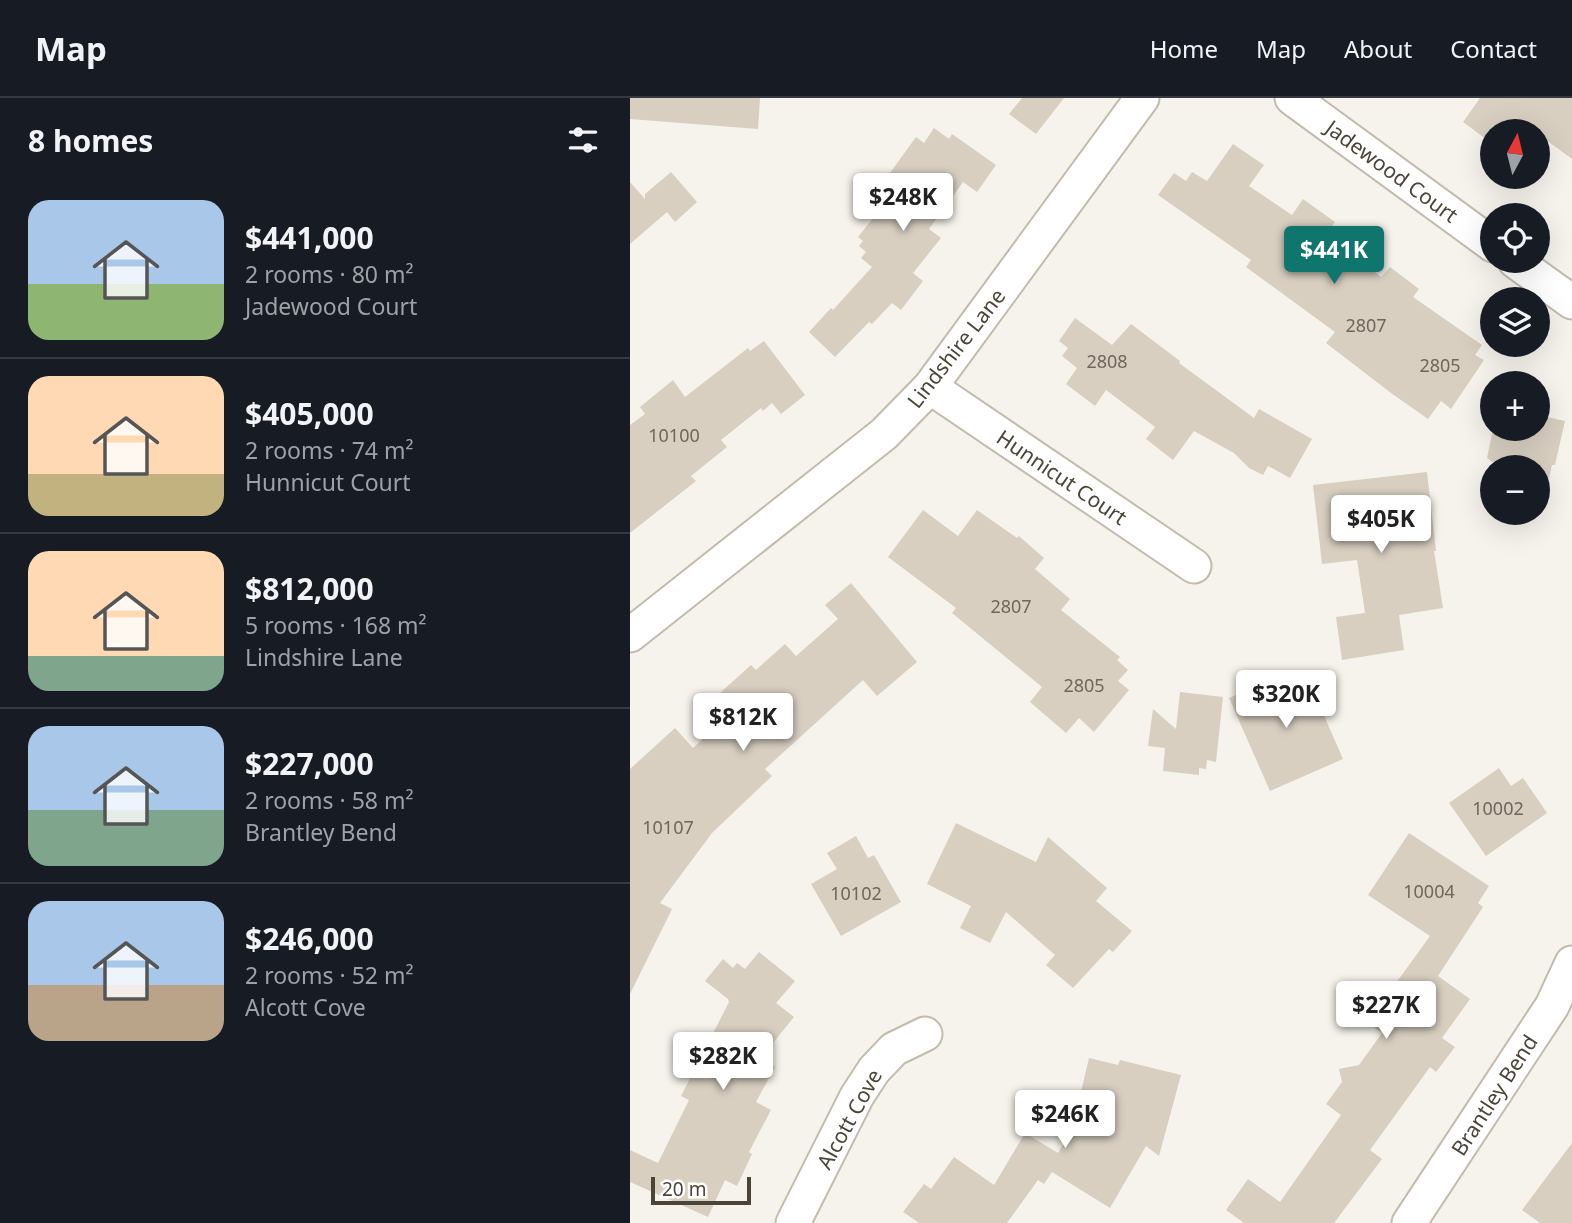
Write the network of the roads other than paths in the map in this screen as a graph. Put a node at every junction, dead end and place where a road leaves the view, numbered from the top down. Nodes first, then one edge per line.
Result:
1 (1142, 98) edge
2 (1292, 98) edge
3 (1480, 235) edge
4 (1532, 273) edge
5 (1572, 302) edge
6 (930, 387) junction
7 (1194, 566) dead end
8 (630, 635) edge
9 (1572, 962) edge
10 (925, 1034) dead end
11 (793, 1223) edge
12 (1409, 1223) edge

1 - 6 street, Lindshire Lane
2 - 3 street, Jadewood Court
4 - 5 street
6 - 7 street, Hunnicut Court
6 - 8 street, Lindshire Lane
9 - 12 street, Brantley Bend
10 - 11 street, Alcott Cove

